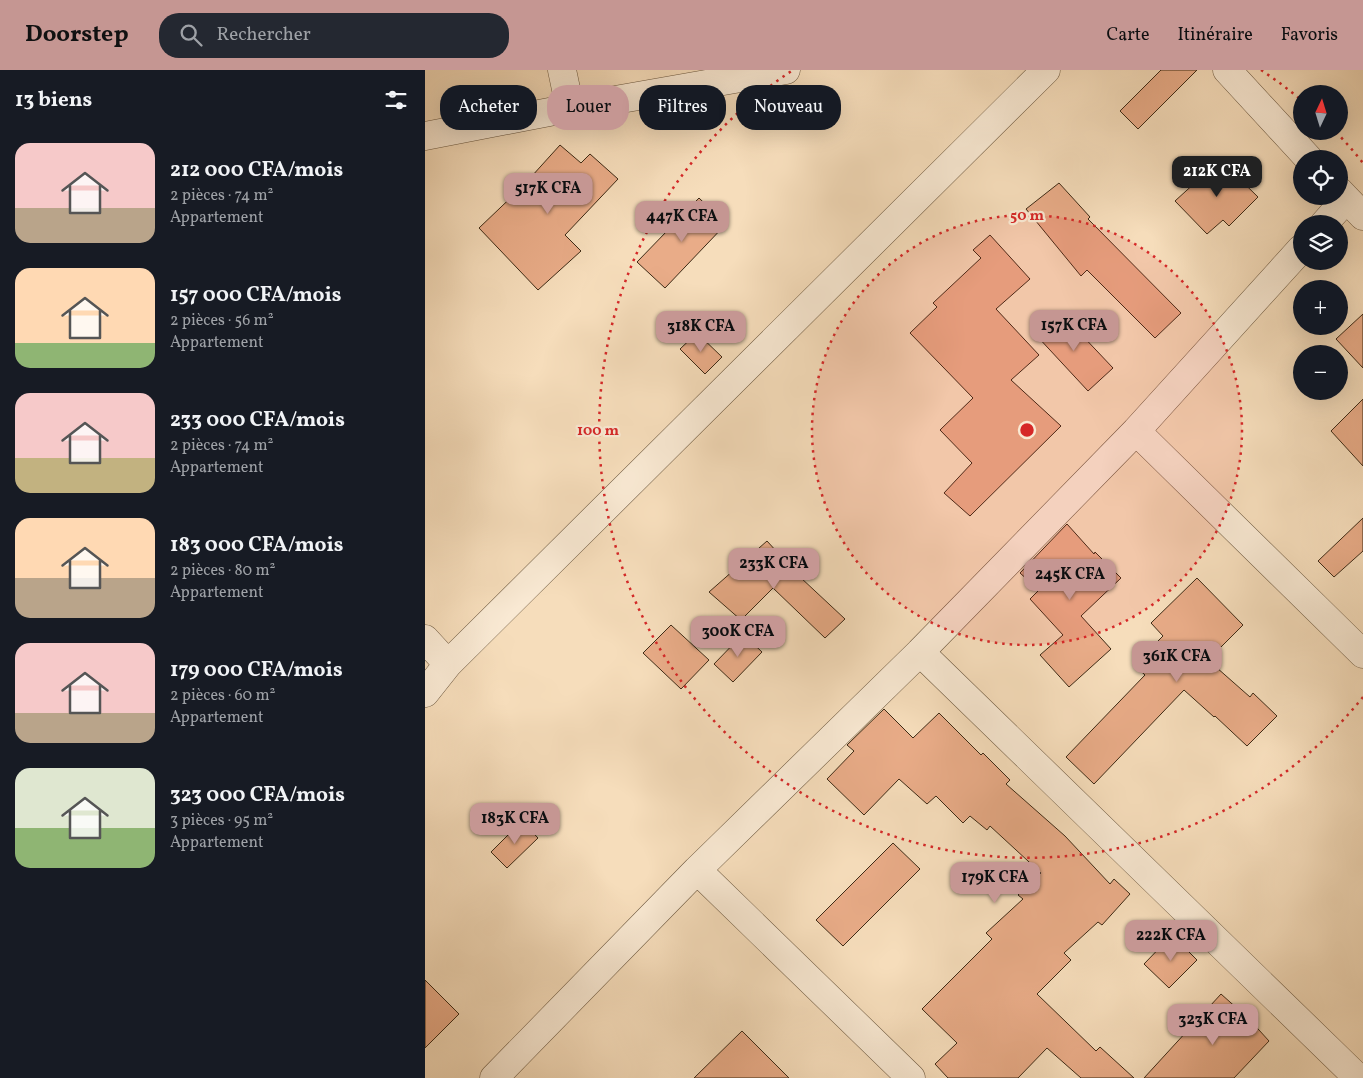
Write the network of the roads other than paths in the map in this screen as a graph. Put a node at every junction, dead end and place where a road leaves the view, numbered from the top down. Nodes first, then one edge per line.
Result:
1 (562, 70) edge
2 (786, 70) edge
3 (1046, 70) edge
4 (1227, 70) edge
5 (565, 85) edge
6 (629, 97) edge
7 (547, 112) edge
8 (425, 136) edge
9 (1301, 150) edge
10 (1349, 202) edge
11 (1334, 215) edge
12 (1293, 258) edge
13 (1136, 431) junction
14 (425, 639) edge
15 (920, 652) junction
16 (1363, 654) edge
17 (448, 664) junction
18 (425, 693) edge
19 (697, 870) junction
20 (495, 1078) edge
21 (911, 1078) edge
22 (1358, 1078) edge

1 - 5 street
2 - 6 street
3 - 17 street
4 - 9 street
7 - 8 street
10 - 11 street
12 - 13 street
13 - 15 street
13 - 16 street
14 - 17 street
15 - 19 street
15 - 22 street
17 - 18 street
19 - 20 street
19 - 21 street

